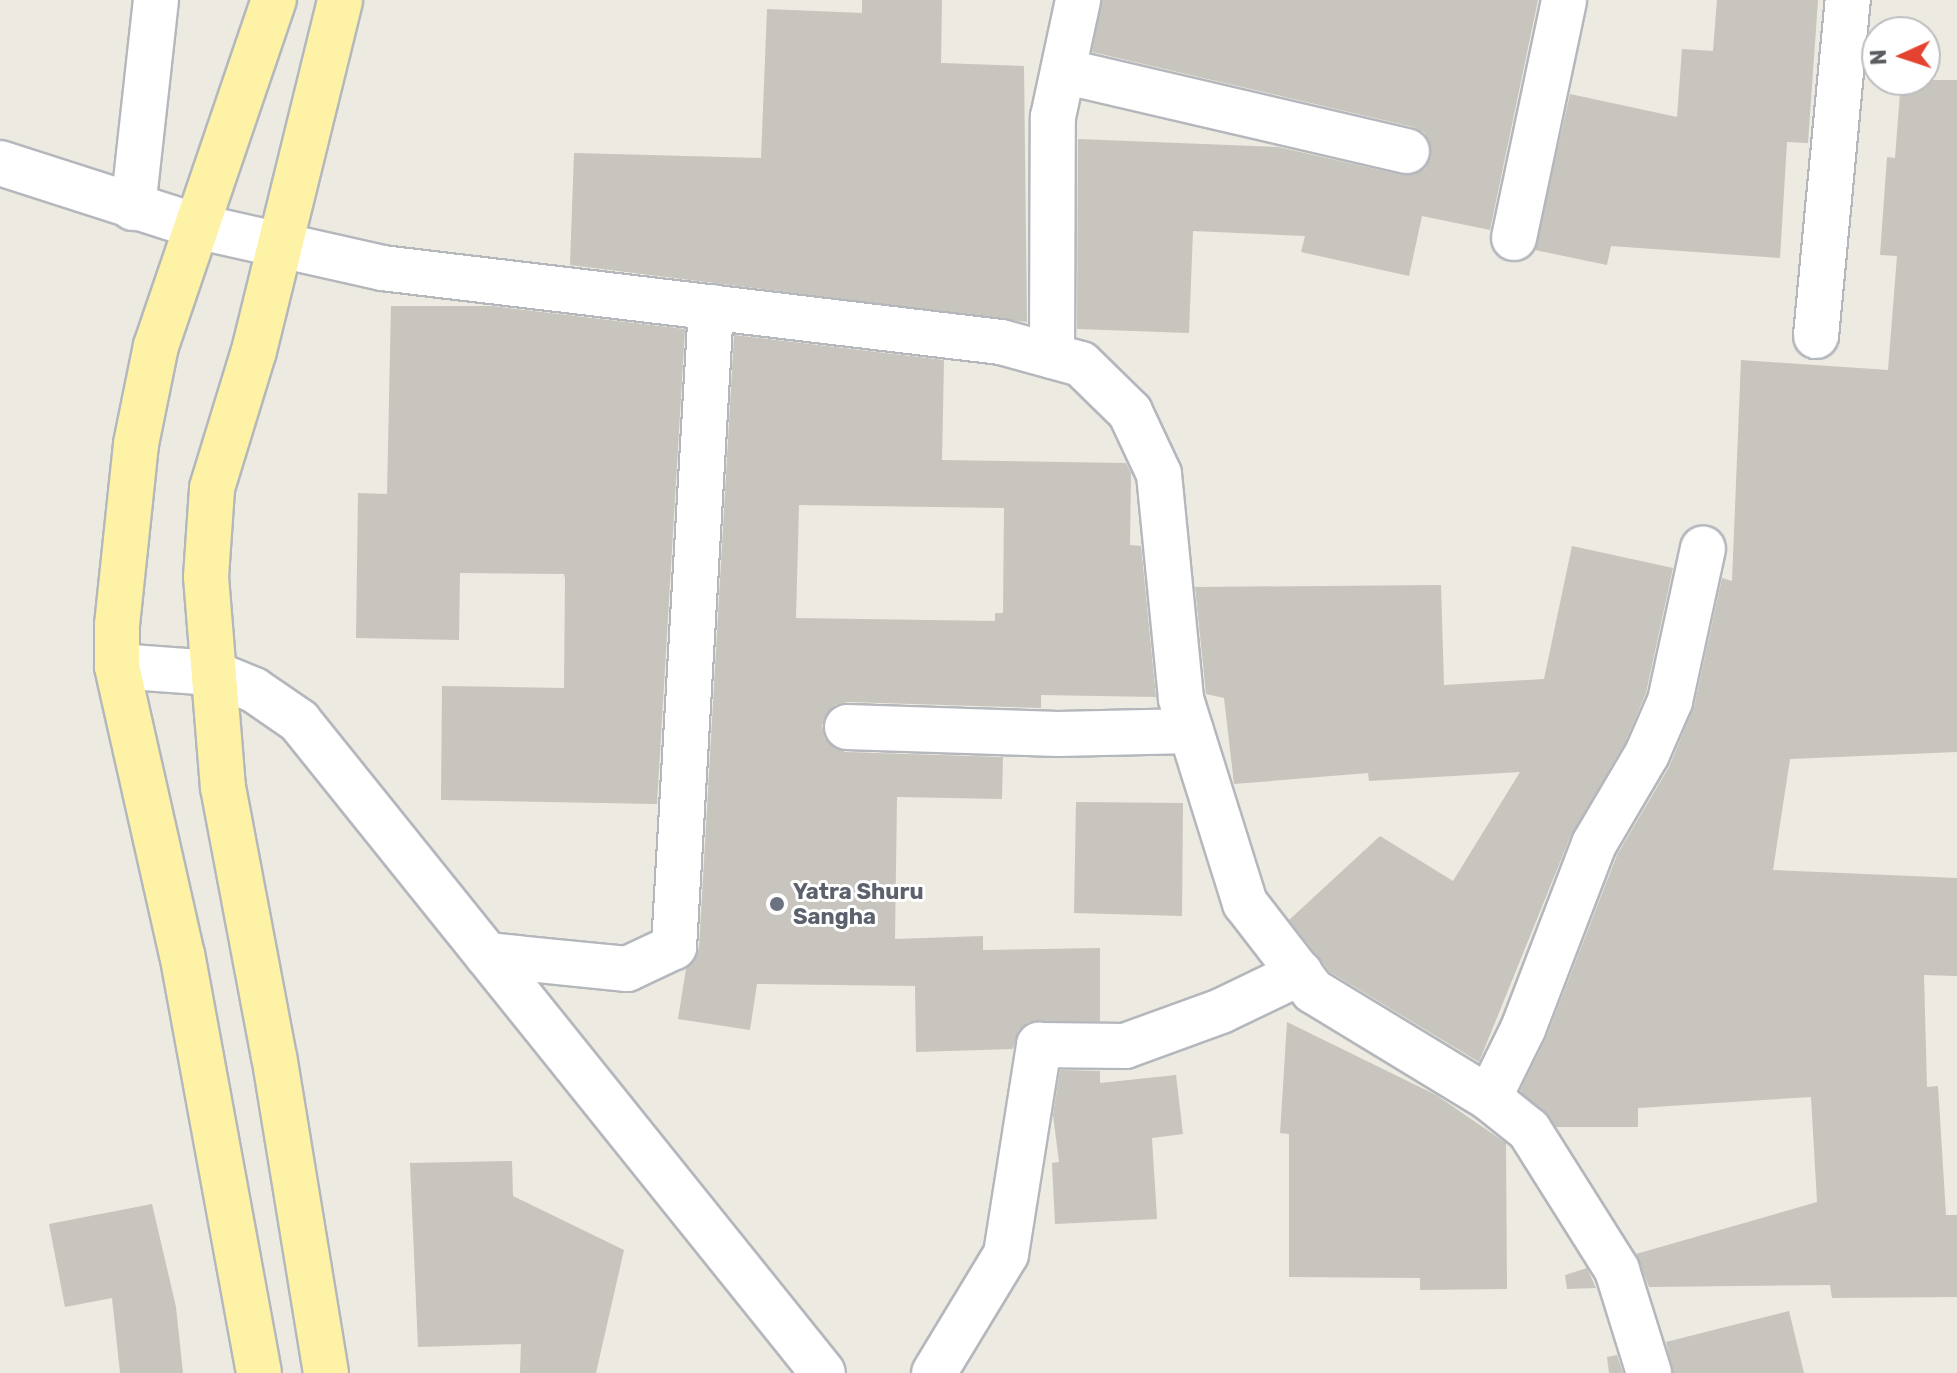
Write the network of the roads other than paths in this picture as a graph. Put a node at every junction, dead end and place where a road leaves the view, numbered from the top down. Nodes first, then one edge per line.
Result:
1 (156, 0) edge
2 (274, 0) edge
3 (340, 0) edge
4 (1078, 0) edge
5 (1564, 0) edge
6 (1848, 0) edge
7 (1067, 72) junction
8 (1407, 151) dead end
9 (0, 163) edge
10 (133, 208) junction
11 (196, 226) junction
12 (1514, 238) dead end
13 (276, 248) junction
14 (711, 307) junction
15 (1816, 336) dead end
16 (1052, 356) junction
17 (1703, 549) dead end
18 (117, 666) junction
19 (213, 673) junction
20 (847, 727) dead end
21 (1191, 731) junction
22 (487, 955) junction
23 (1300, 973) junction
24 (1489, 1098) junction
25 (259, 1373) edge
26 (326, 1373) edge
27 (823, 1373) edge
28 (934, 1373) edge
29 (1649, 1373) edge

1 - 10 street
2 - 11 main road
3 - 13 main road
4 - 7 street
5 - 12 street
6 - 15 street
7 - 8 street
7 - 16 street
9 - 10 street
10 - 11 street
11 - 13 street
11 - 18 main road
13 - 14 street
13 - 19 main road
14 - 16 street
14 - 22 street
16 - 21 street
17 - 24 street
18 - 19 street
18 - 25 main road
19 - 22 street
19 - 26 main road
20 - 21 street
21 - 23 street
22 - 27 street
23 - 24 street
23 - 28 street
24 - 29 street

